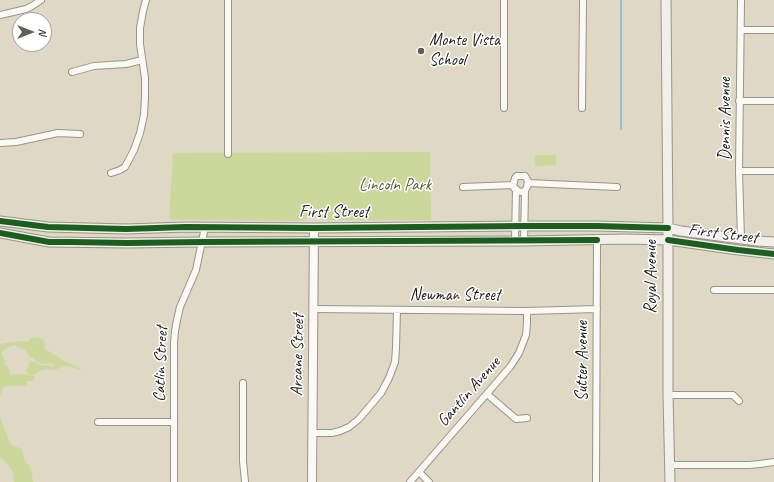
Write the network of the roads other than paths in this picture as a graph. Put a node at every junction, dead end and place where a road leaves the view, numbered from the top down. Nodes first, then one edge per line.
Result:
1 (41, 0) edge
2 (146, 0) edge
3 (228, 0) edge
4 (504, 0) edge
5 (583, 0) edge
6 (666, 0) edge
7 (741, 0) edge
8 (0, 15) edge
9 (741, 30) junction
10 (774, 30) edge
11 (142, 60) junction
12 (72, 72) dead end
13 (739, 101) junction
14 (774, 101) edge
15 (504, 108) dead end
16 (582, 108) dead end
17 (80, 134) dead end
18 (0, 143) edge
19 (228, 154) dead end
20 (739, 171) junction
21 (774, 171) edge
22 (111, 173) dead end
23 (528, 183) junction
24 (463, 187) dead end
25 (515, 187) junction
26 (617, 187) dead end
27 (525, 191) junction
28 (0, 221) edge
29 (520, 226) junction
30 (205, 227) junction
31 (314, 228) junction
32 (668, 228) junction
33 (0, 233) edge
34 (741, 238) junction
35 (597, 240) junction
36 (668, 240) junction
37 (314, 241) junction
38 (520, 241) junction
39 (202, 242) junction
40 (774, 242) edge
41 (774, 254) edge
42 (714, 290) dead end
43 (774, 290) edge
44 (597, 309) junction
45 (313, 310) junction
46 (397, 310) junction
47 (526, 311) junction
48 (242, 383) dead end
49 (487, 394) junction
50 (668, 395) junction
51 (739, 401) dead end
52 (526, 418) dead end
53 (98, 422) dead end
54 (174, 422) junction
55 (312, 434) junction
56 (774, 462) edge
57 (670, 465) junction
58 (419, 472) junction
59 (174, 482) edge
60 (245, 482) edge
61 (312, 482) edge
62 (410, 482) edge
63 (428, 482) edge
64 (596, 482) edge
65 (670, 482) edge

1 - 8 street
2 - 11 street
3 - 19 street
4 - 15 street
5 - 16 street
6 - 32 main road, Royal Avenue
7 - 9 street, Dennis Avenue
9 - 10 street
9 - 13 street, Dennis Avenue
11 - 12 street
11 - 22 street
13 - 14 street
13 - 20 street, Dennis Avenue
17 - 18 street
20 - 21 street
20 - 34 street, Dennis Avenue
23 - 25 street
23 - 26 street
23 - 27 street
24 - 25 street
25 - 27 street
25 - 29 street
27 - 29 street
28 - 30 main road, First Street
29 - 31 main road, First Street
29 - 32 main road, First Street
29 - 38 street
29 - 38 street
30 - 31 main road, First Street
30 - 39 street, Catlin Street
31 - 37 street, Arcane Street
32 - 34 main road, First Street
32 - 36 main road, Royal Avenue
33 - 39 main road, First Street
34 - 40 main road, First Street
35 - 36 main road, First Street
35 - 38 main road, First Street
35 - 44 street, Sutter Avenue
36 - 41 main road, First Street
36 - 50 main road, Royal Avenue
37 - 38 main road, First Street
37 - 39 main road, First Street
37 - 45 street, Arcane Street
39 - 54 street, Catlin Street
42 - 43 street
44 - 47 street, Newman Street
44 - 64 street, Sutter Avenue
45 - 46 street, Newman Street
45 - 55 street, Arcane Street
46 - 47 street, Newman Street
46 - 55 street
47 - 49 street, Gantlin Avenue
48 - 60 street
49 - 52 street
49 - 58 street, Gantlin Avenue
50 - 51 street
50 - 57 main road, Royal Avenue
53 - 54 street
54 - 59 street, Catlin Street
55 - 61 street, Arcane Street
56 - 57 street
57 - 65 main road, Royal Avenue
58 - 62 street, Gantlin Avenue
58 - 63 street

